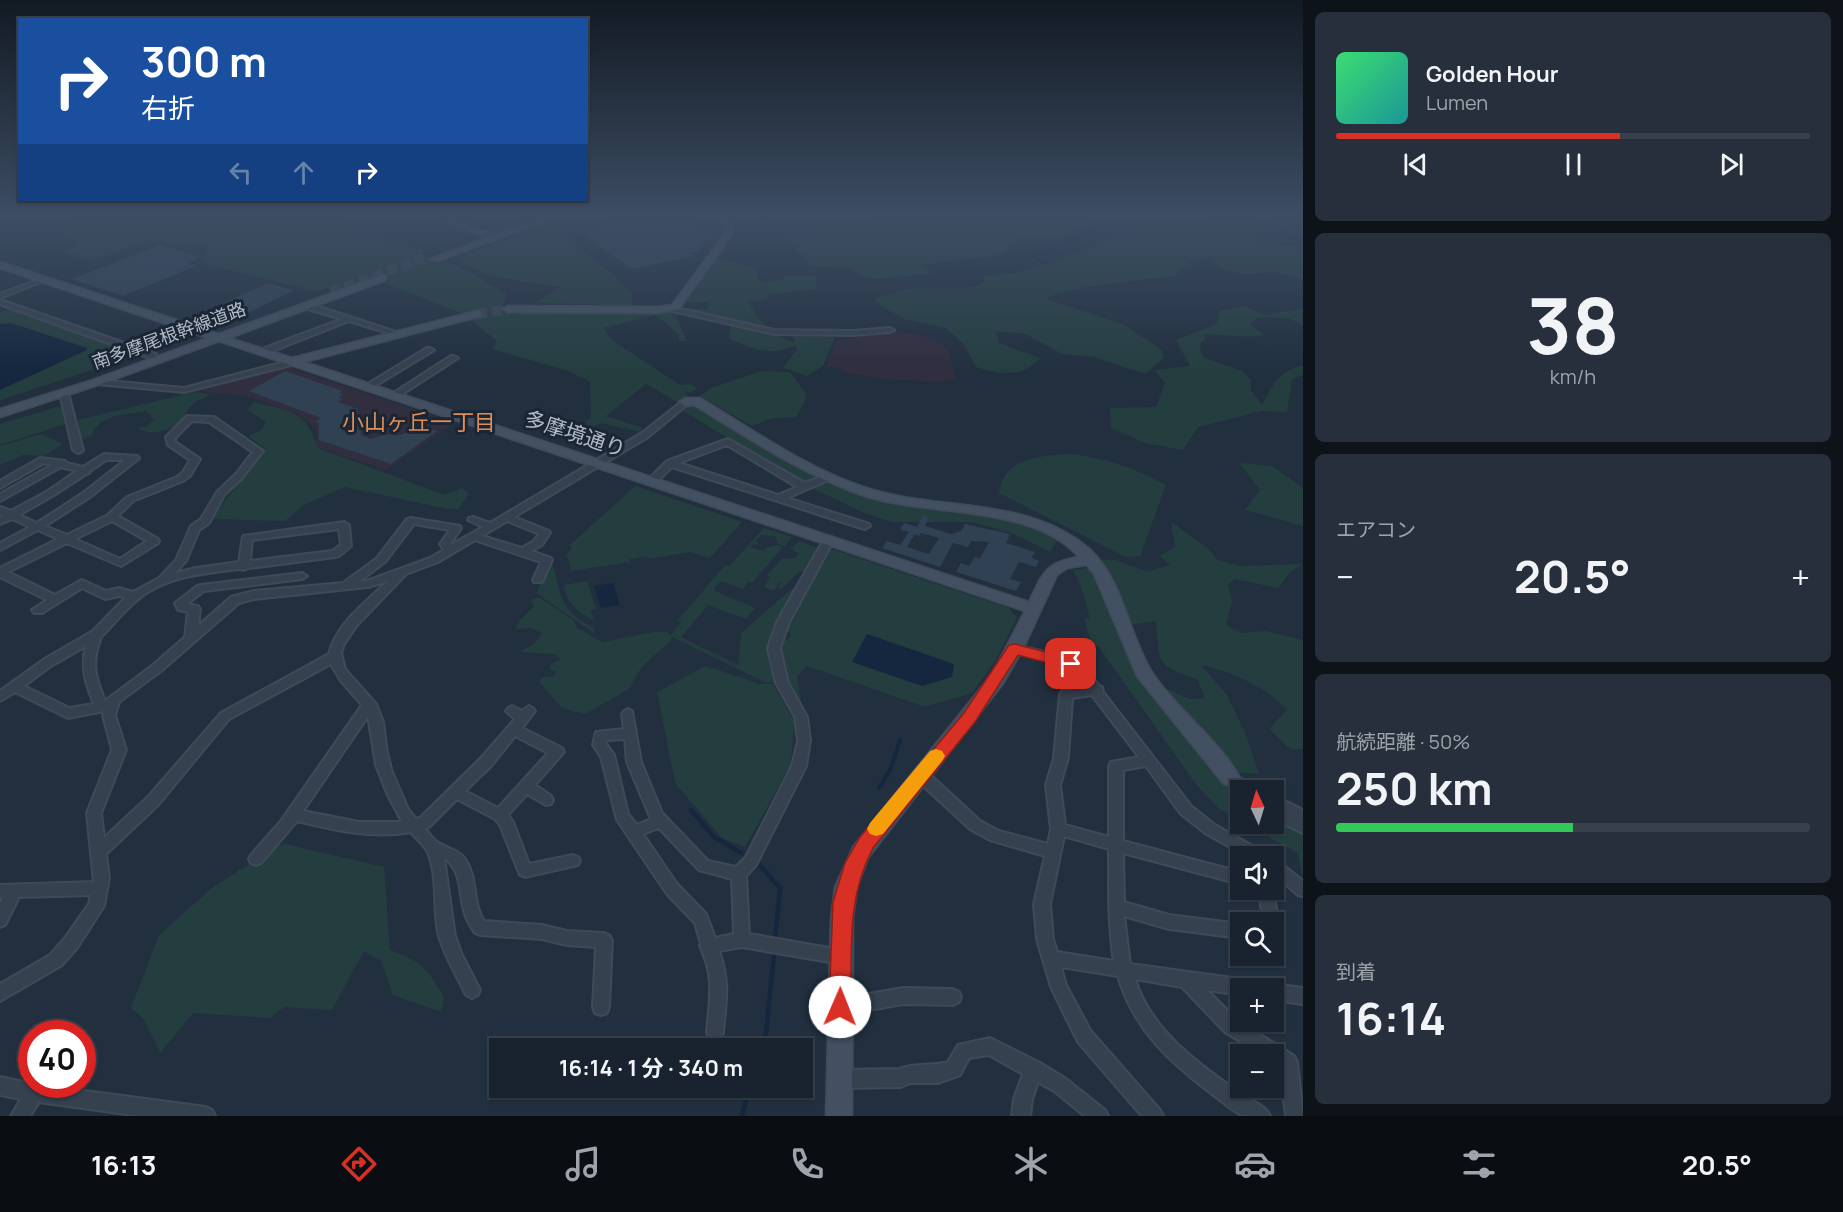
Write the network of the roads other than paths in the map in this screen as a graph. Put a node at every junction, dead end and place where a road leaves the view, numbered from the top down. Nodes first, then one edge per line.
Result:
1 (6, 267) edge
2 (705, 267) edge
3 (383, 278) dead end
4 (43, 280) junction
5 (331, 291) tunnel mouth
6 (0, 296) edge
7 (0, 302) edge
8 (13, 306) junction
9 (307, 306) junction
10 (671, 308) junction
11 (508, 309) tunnel mouth
12 (0, 311) edge
13 (477, 314) tunnel mouth
14 (349, 319) junction
15 (890, 330) dead end
16 (398, 334) junction
17 (214, 337) junction
18 (262, 352) junction
19 (428, 353) dead end
20 (153, 356) junction
21 (449, 360) dead end
22 (292, 362) junction
23 (399, 368) junction
24 (425, 377) junction
25 (97, 382) junction
26 (367, 387) junction
27 (64, 393) junction
28 (393, 396) junction
29 (685, 402) joint
30 (0, 405) edge
31 (0, 413) edge
32 (78, 450) dead end
33 (670, 463) junction
34 (62, 464) junction
35 (598, 464) junction
36 (86, 471) junction
37 (828, 477) junction
38 (651, 482) junction
39 (0, 485) edge
40 (804, 487) junction
41 (0, 498) edge
42 (778, 498) junction
43 (0, 510) edge
44 (12, 515) junction
45 (112, 517) junction
46 (509, 518) junction
47 (473, 520) dead end
48 (0, 521) edge
49 (866, 526) dead end
50 (39, 527) junction
51 (492, 527) junction
52 (476, 537) junction
53 (64, 539) junction
54 (828, 541) junction
55 (0, 547) edge
56 (450, 551) junction
57 (523, 552) junction
58 (1092, 560) junction
59 (244, 567) junction
60 (402, 572) junction
61 (0, 573) edge
62 (302, 576) dead end
63 (163, 580) junction
64 (538, 580) dead end
65 (345, 586) junction
66 (134, 596) junction
67 (54, 599) junction
68 (39, 609) dead end
69 (1034, 609) junction
70 (97, 634) junction
71 (191, 637) junction
72 (1015, 649) junction
73 (335, 656) junction
74 (15, 687) junction
75 (1098, 690) junction
76 (0, 697) edge
77 (370, 704) junction
78 (106, 705) junction
79 (521, 713) dead end
80 (628, 714) dead end
81 (513, 729) junction
82 (630, 734) junction
83 (1148, 761) junction
84 (921, 775) junction
85 (1230, 778) joint
86 (1233, 780) edge
87 (528, 787) junction
88 (455, 792) junction
89 (546, 800) dead end
90 (1284, 808) edge
91 (293, 814) junction
92 (500, 815) junction
93 (1284, 816) edge
94 (1302, 820) edge
95 (661, 821) junction
96 (412, 827) junction
97 (1058, 829) junction
98 (634, 832) junction
99 (1116, 844) junction
100 (1239, 846) edge
101 (434, 848) junction
102 (100, 851) junction
103 (1054, 852) junction
104 (256, 859) dead end
105 (573, 861) dead end
106 (739, 874) junction
107 (1284, 874) edge
108 (1230, 875) edge
109 (101, 888) junction
110 (1303, 890) edge
111 (7, 891) edge
112 (1116, 907) junction
113 (0, 922) edge
114 (1230, 930) edge
115 (742, 940) junction
116 (708, 946) junction
117 (841, 957) junction
118 (1050, 958) junction
119 (1123, 971) junction
120 (1186, 980) junction
121 (1230, 986) edge
122 (471, 990) dead end
123 (0, 993) edge
124 (1284, 993) edge
125 (1303, 996) edge
126 (953, 997) dead end
127 (601, 1006) dead end
128 (840, 1007) junction
129 (715, 1032) dead end
130 (1034, 1070) junction
131 (839, 1080) junction
132 (0, 1086) edge
133 (18, 1090) edge
134 (32, 1098) edge
135 (62, 1098) edge
136 (161, 1113) edge
137 (20, 1116) edge
138 (206, 1116) edge
139 (839, 1116) edge
140 (1021, 1116) edge
141 (1099, 1116) edge
142 (1154, 1116) edge
143 (1261, 1116) edge
144 (1295, 1116) edge

1 - 4 street, 多摩境通り
2 - 10 street
3 - 9 street, 南多摩尾根幹線道路
4 - 6 street
4 - 17 street, 多摩境通り
5 - 17 street, 南多摩尾根幹線道路
7 - 8 street
8 - 12 street
8 - 20 street
9 - 14 street
9 - 17 street, 南多摩尾根幹線道路
10 - 11 street
10 - 15 street
13 - 16 street
14 - 16 street
14 - 18 street
16 - 22 street
17 - 18 street, 多摩境通り
17 - 20 street, 南多摩尾根幹線道路
17 - 25 street, 南多摩尾根幹線道路
18 - 22 street, 多摩境通り
19 - 23 street
20 - 30 street, 南多摩尾根幹線道路
21 - 24 street
22 - 25 street
22 - 26 street, 多摩境通り
23 - 24 street
23 - 26 street
24 - 28 street
25 - 27 street, 南多摩尾根幹線道路
26 - 28 street, 多摩境通り
27 - 31 street, 南多摩尾根幹線道路
27 - 32 street
28 - 35 street, 多摩境通り
29 - 35 street
29 - 37 street
33 - 38 street
33 - 40 street
33 - 42 street
34 - 36 street
34 - 39 street
34 - 41 street
35 - 38 street, 多摩境通り
35 - 46 street
36 - 44 street
36 - 50 street
37 - 40 street
37 - 58 street
38 - 54 street, 多摩境通り
40 - 42 street
42 - 49 street
43 - 44 street
44 - 48 street
44 - 50 street
45 - 53 street
45 - 53 street
45 - 63 street
46 - 51 street
46 - 57 street
47 - 51 street
50 - 53 street
50 - 55 street
51 - 52 street
52 - 56 street
52 - 57 street
53 - 61 street
54 - 69 street, 多摩境通り
54 - 106 street
56 - 60 street
56 - 65 street
57 - 64 street
58 - 69 street
58 - 85 street
59 - 59 street
59 - 63 street
60 - 65 street
60 - 73 street
61 - 67 street
62 - 71 street
63 - 66 street
65 - 71 street
66 - 67 street
66 - 70 street
67 - 68 street
69 - 72 street
70 - 74 street
70 - 78 street
71 - 78 street
72 - 75 street
72 - 84 street
73 - 77 street
73 - 102 street
74 - 76 street
74 - 78 street
75 - 83 street
75 - 97 street
77 - 91 street
77 - 96 street
78 - 102 street
79 - 81 street
80 - 82 street
81 - 87 street
81 - 88 street
82 - 95 street
82 - 98 street
83 - 99 street
83 - 100 street
84 - 103 street
84 - 117 street
85 - 86 street
87 - 89 street
87 - 92 street
88 - 92 street
88 - 96 street
90 - 94 street
91 - 96 street
91 - 104 street
92 - 105 street
93 - 94 street
95 - 98 street
95 - 106 street
96 - 101 street
97 - 99 street
97 - 103 street
98 - 116 street
99 - 108 street
99 - 112 street
101 - 122 street
101 - 127 street
102 - 109 street
103 - 118 street
106 - 115 street
107 - 110 street
109 - 111 street
109 - 123 street
111 - 113 street
112 - 114 street
112 - 119 street
115 - 116 street
115 - 117 street
116 - 129 street
117 - 128 street
118 - 119 street
118 - 142 street
119 - 120 street
119 - 143 street
120 - 121 street
120 - 144 street
124 - 125 street
126 - 128 street
128 - 131 street
130 - 131 street
130 - 140 street
130 - 141 street
131 - 139 street
132 - 133 street
134 - 137 street
135 - 136 street
136 - 138 street

